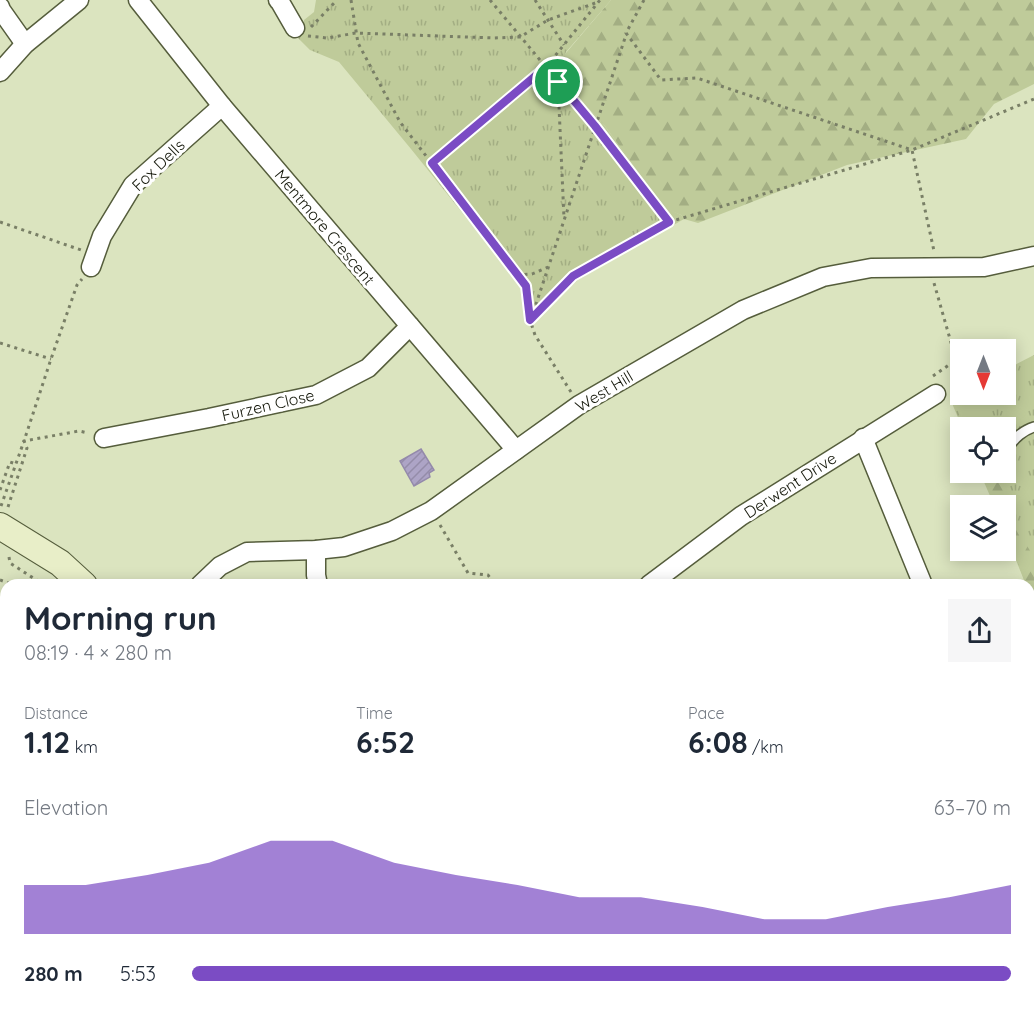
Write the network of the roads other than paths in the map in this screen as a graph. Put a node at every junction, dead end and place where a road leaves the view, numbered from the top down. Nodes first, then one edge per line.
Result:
1 (79, 0) edge
2 (138, 0) edge
3 (278, 0) edge
4 (0, 7) edge
5 (295, 28) dead end
6 (25, 44) junction
7 (0, 72) edge
8 (222, 106) junction
9 (1034, 256) edge
10 (91, 267) road end
11 (410, 326) junction
12 (936, 394) road end
13 (1034, 427) edge
14 (104, 438) road end
15 (863, 438) junction
16 (1016, 438) edge
17 (516, 450) junction
18 (2, 515) edge
19 (316, 550) junction
20 (78, 579) edge
21 (206, 579) edge
22 (317, 579) edge
23 (657, 579) edge
24 (921, 579) edge

1 - 6 street
2 - 8 street, Mentmore Crescent
3 - 5 street
4 - 6 street
6 - 7 street
8 - 10 street, Fox Dells
8 - 11 street, Mentmore Crescent
9 - 17 street, West Hill
11 - 14 street, Furzen Close
11 - 17 street, Mentmore Crescent
12 - 15 street, Derwent Drive
13 - 16 lane
15 - 23 street, Derwent Drive
15 - 24 street
17 - 19 street, West Hill
18 - 20 street
19 - 21 street, West Hill
19 - 22 street

